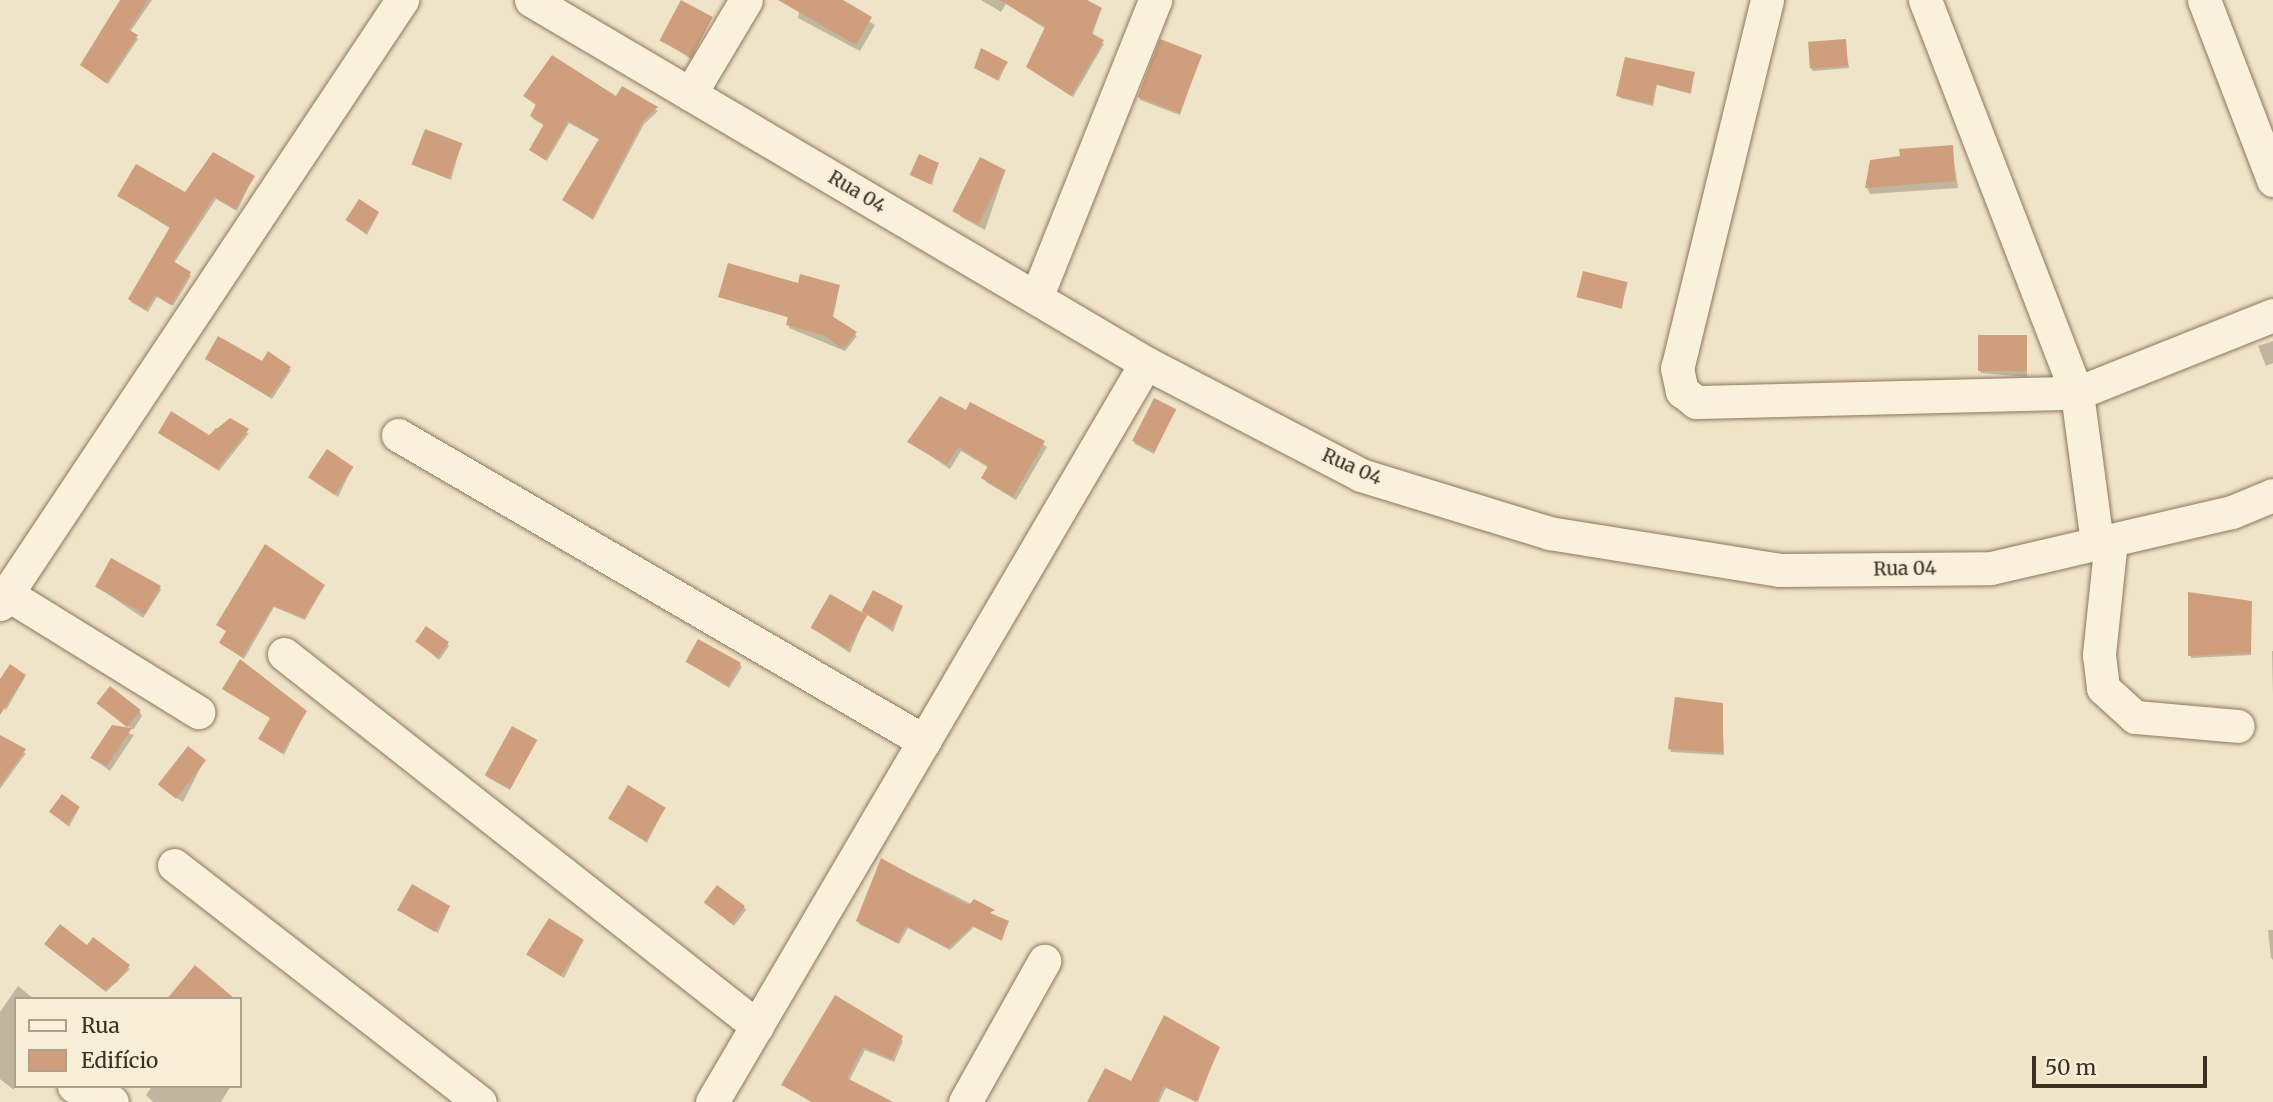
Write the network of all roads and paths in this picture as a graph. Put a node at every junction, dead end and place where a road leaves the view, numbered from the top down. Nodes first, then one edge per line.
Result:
1 (402, 0) edge
2 (531, 0) edge
3 (746, 0) edge
4 (1155, 0) edge
5 (1767, 0) edge
6 (1925, 0) edge
7 (2204, 0) edge
8 (690, 94) junction
9 (2273, 180) edge
10 (1036, 298) junction
11 (2273, 315) edge
12 (1146, 363) junction
13 (2077, 393) junction
14 (398, 435) dead end
15 (2273, 495) edge
16 (2104, 542) junction
17 (3, 599) edge
18 (284, 654) dead end
19 (198, 712) dead end
20 (2238, 726) dead end
21 (924, 741) junction
22 (174, 865) dead end
23 (1044, 961) dead end
24 (757, 1026) junction
25 (71, 1088) edge
26 (79, 1088) edge
27 (51, 1102) edge
28 (112, 1102) edge
29 (480, 1102) edge
30 (712, 1102) edge
31 (965, 1102) edge

1 - 17 street
2 - 8 street, Rua 04
3 - 8 street
4 - 10 street
5 - 13 street
6 - 13 street
7 - 9 street
8 - 10 street, Rua 04
10 - 12 street, Rua 04
11 - 13 street
12 - 16 street, Rua 04
12 - 21 street
13 - 16 street
14 - 21 street
15 - 16 street, Rua 04
16 - 20 street
17 - 19 street
18 - 24 street
21 - 24 street
22 - 29 street
23 - 31 street
24 - 30 street
25 - 27 street
26 - 28 street

